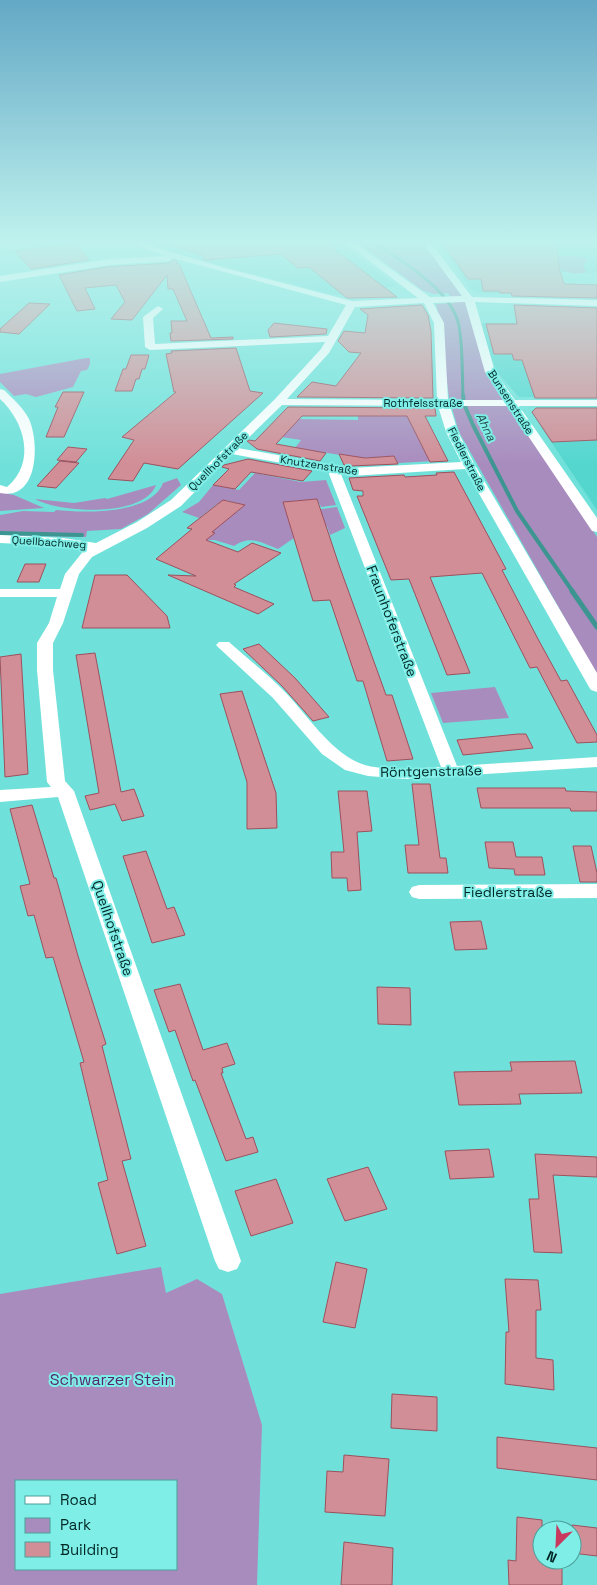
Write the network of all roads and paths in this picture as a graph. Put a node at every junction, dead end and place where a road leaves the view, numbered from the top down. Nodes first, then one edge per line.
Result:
1 (148, 317) edge
2 (345, 317) edge
3 (437, 317) edge
4 (474, 317) edge
5 (334, 339) junction
6 (0, 392) edge
7 (279, 401) junction
8 (597, 402) edge
9 (447, 403) junction
10 (510, 403) junction
11 (229, 450) junction
12 (469, 465) junction
13 (338, 470) junction
14 (5, 490) edge
15 (597, 528) edge
16 (0, 539) edge
17 (98, 547) junction
18 (0, 593) edge
19 (65, 593) junction
20 (224, 645) dead end
21 (597, 687) edge
22 (597, 762) edge
23 (451, 772) junction
24 (65, 791) junction
25 (0, 796) edge
26 (597, 891) edge
27 (419, 892) dead end
28 (228, 1260) dead end

1 - 5 street
2 - 5 street, Quellhofstraße
3 - 9 street, Fiedlerstraße
4 - 10 street, Bunsenstraße
5 - 7 street, Quellhofstraße
6 - 14 street
7 - 9 street, Rothfelsstraße
7 - 11 street, Quellhofstraße
8 - 10 street, Rothfelsstraße
9 - 10 street, Rothfelsstraße
9 - 12 street, Fiedlerstraße
10 - 15 street, Bunsenstraße
11 - 13 street, Knutzenstraße
11 - 17 street, Quellhofstraße
12 - 13 street, Knutzenstraße
12 - 21 street, Fiedlerstraße
13 - 23 street, Fraunhoferstraße
16 - 17 street, Quellbachweg
17 - 19 street, Quellhofstraße
18 - 19 street
19 - 24 street, Quellhofstraße
20 - 23 street, Röntgenstraße
22 - 23 street, Röntgenstraße
24 - 25 street
24 - 28 street, Quellhofstraße
26 - 27 street, Fiedlerstraße

